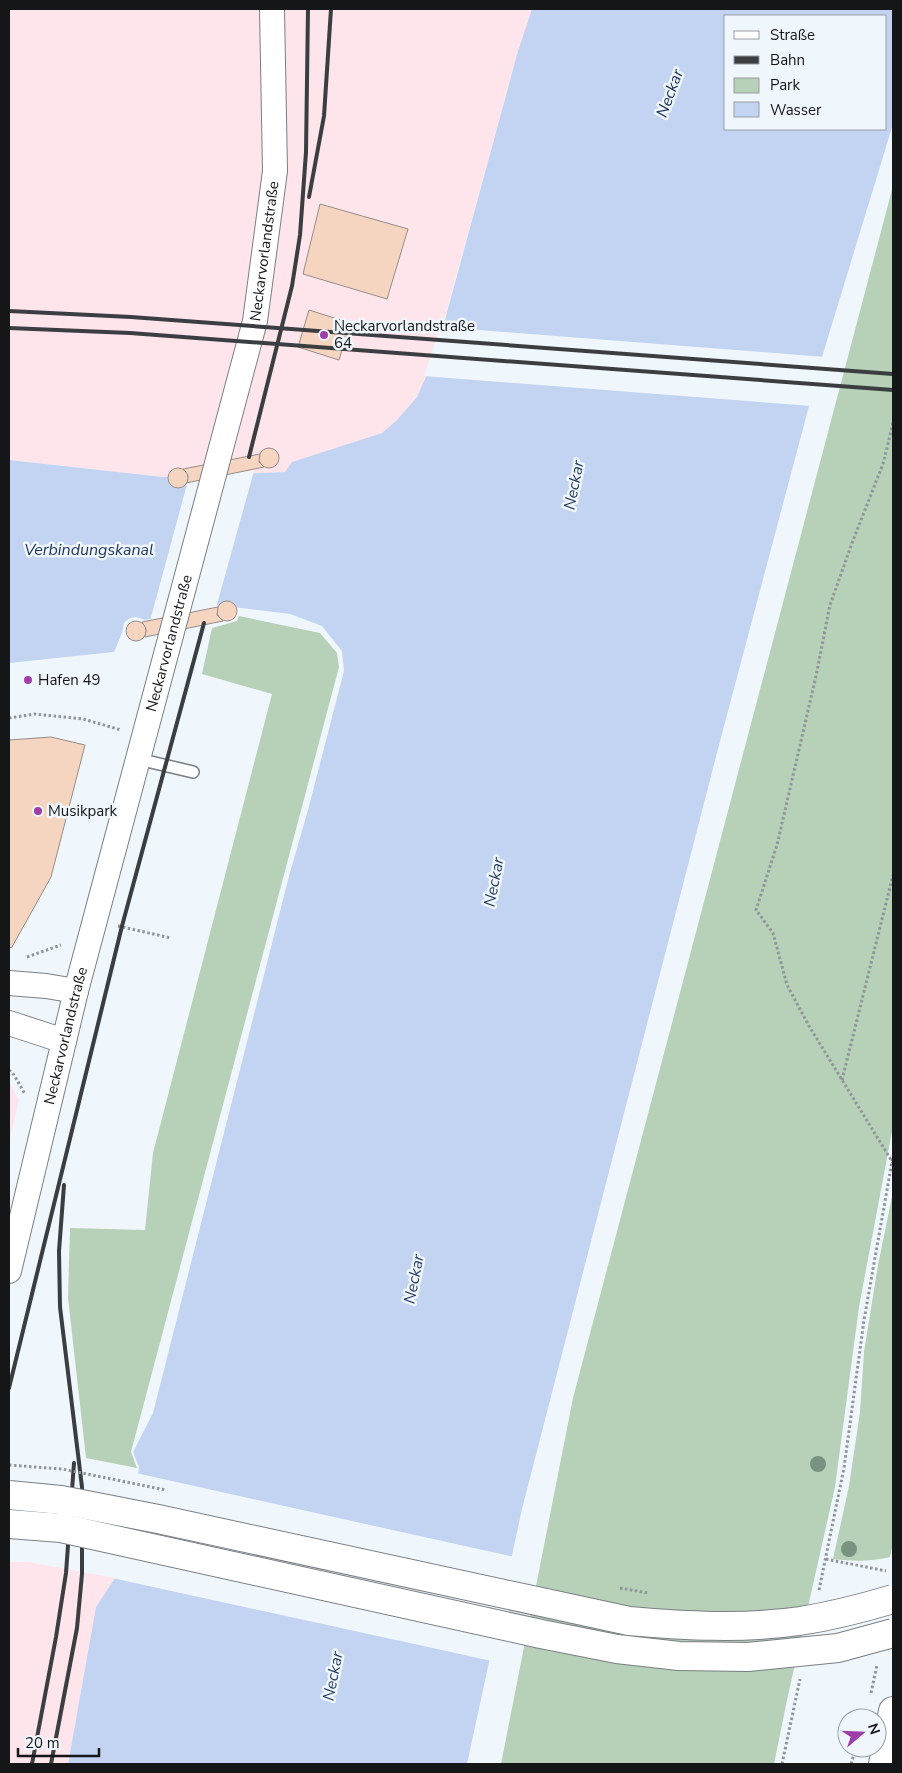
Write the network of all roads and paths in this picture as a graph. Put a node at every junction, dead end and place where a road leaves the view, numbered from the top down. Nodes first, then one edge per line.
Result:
1 (272, 9) edge
2 (893, 423) edge
3 (9, 718) edge
4 (122, 730) dead end
5 (138, 759) junction
6 (193, 772) dead end
7 (893, 875) edge
8 (95, 920) junction
9 (171, 938) dead end
10 (9, 983) edge
11 (76, 991) junction
12 (9, 1023) edge
13 (64, 1041) junction
14 (842, 1080) junction
15 (893, 1156) edge
16 (893, 1162) edge
17 (9, 1271) edge
18 (9, 1465) edge
19 (168, 1490) dead end
20 (9, 1495) edge
21 (9, 1524) edge
22 (826, 1559) junction
23 (893, 1571) edge
24 (880, 1576) dead end
25 (616, 1588) dead end
26 (822, 1588) dead end
27 (813, 1590) dead end
28 (655, 1594) dead end
29 (817, 1598) dead end
30 (893, 1600) edge
31 (893, 1633) edge
32 (800, 1676) dead end
33 (893, 1711) edge
34 (782, 1764) edge
35 (883, 1764) edge

1 - 5 street, Neckarvorlandstraße
2 - 14 path
3 - 4 path
5 - 6 lane
5 - 8 street, Neckarvorlandstraße
7 - 14 path
8 - 9 path
8 - 11 street, Neckarvorlandstraße
10 - 11 street
11 - 13 street, Neckarvorlandstraße
12 - 13 street
13 - 17 street, Neckarvorlandstraße
14 - 16 path
15 - 16 path
16 - 22 path
18 - 19 path, bridge
20 - 30 main road, bridge
21 - 31 main road, bridge
22 - 23 path
22 - 29 path
23 - 24 path
25 - 28 path, bridge
26 - 27 path
32 - 34 path
33 - 35 main road

